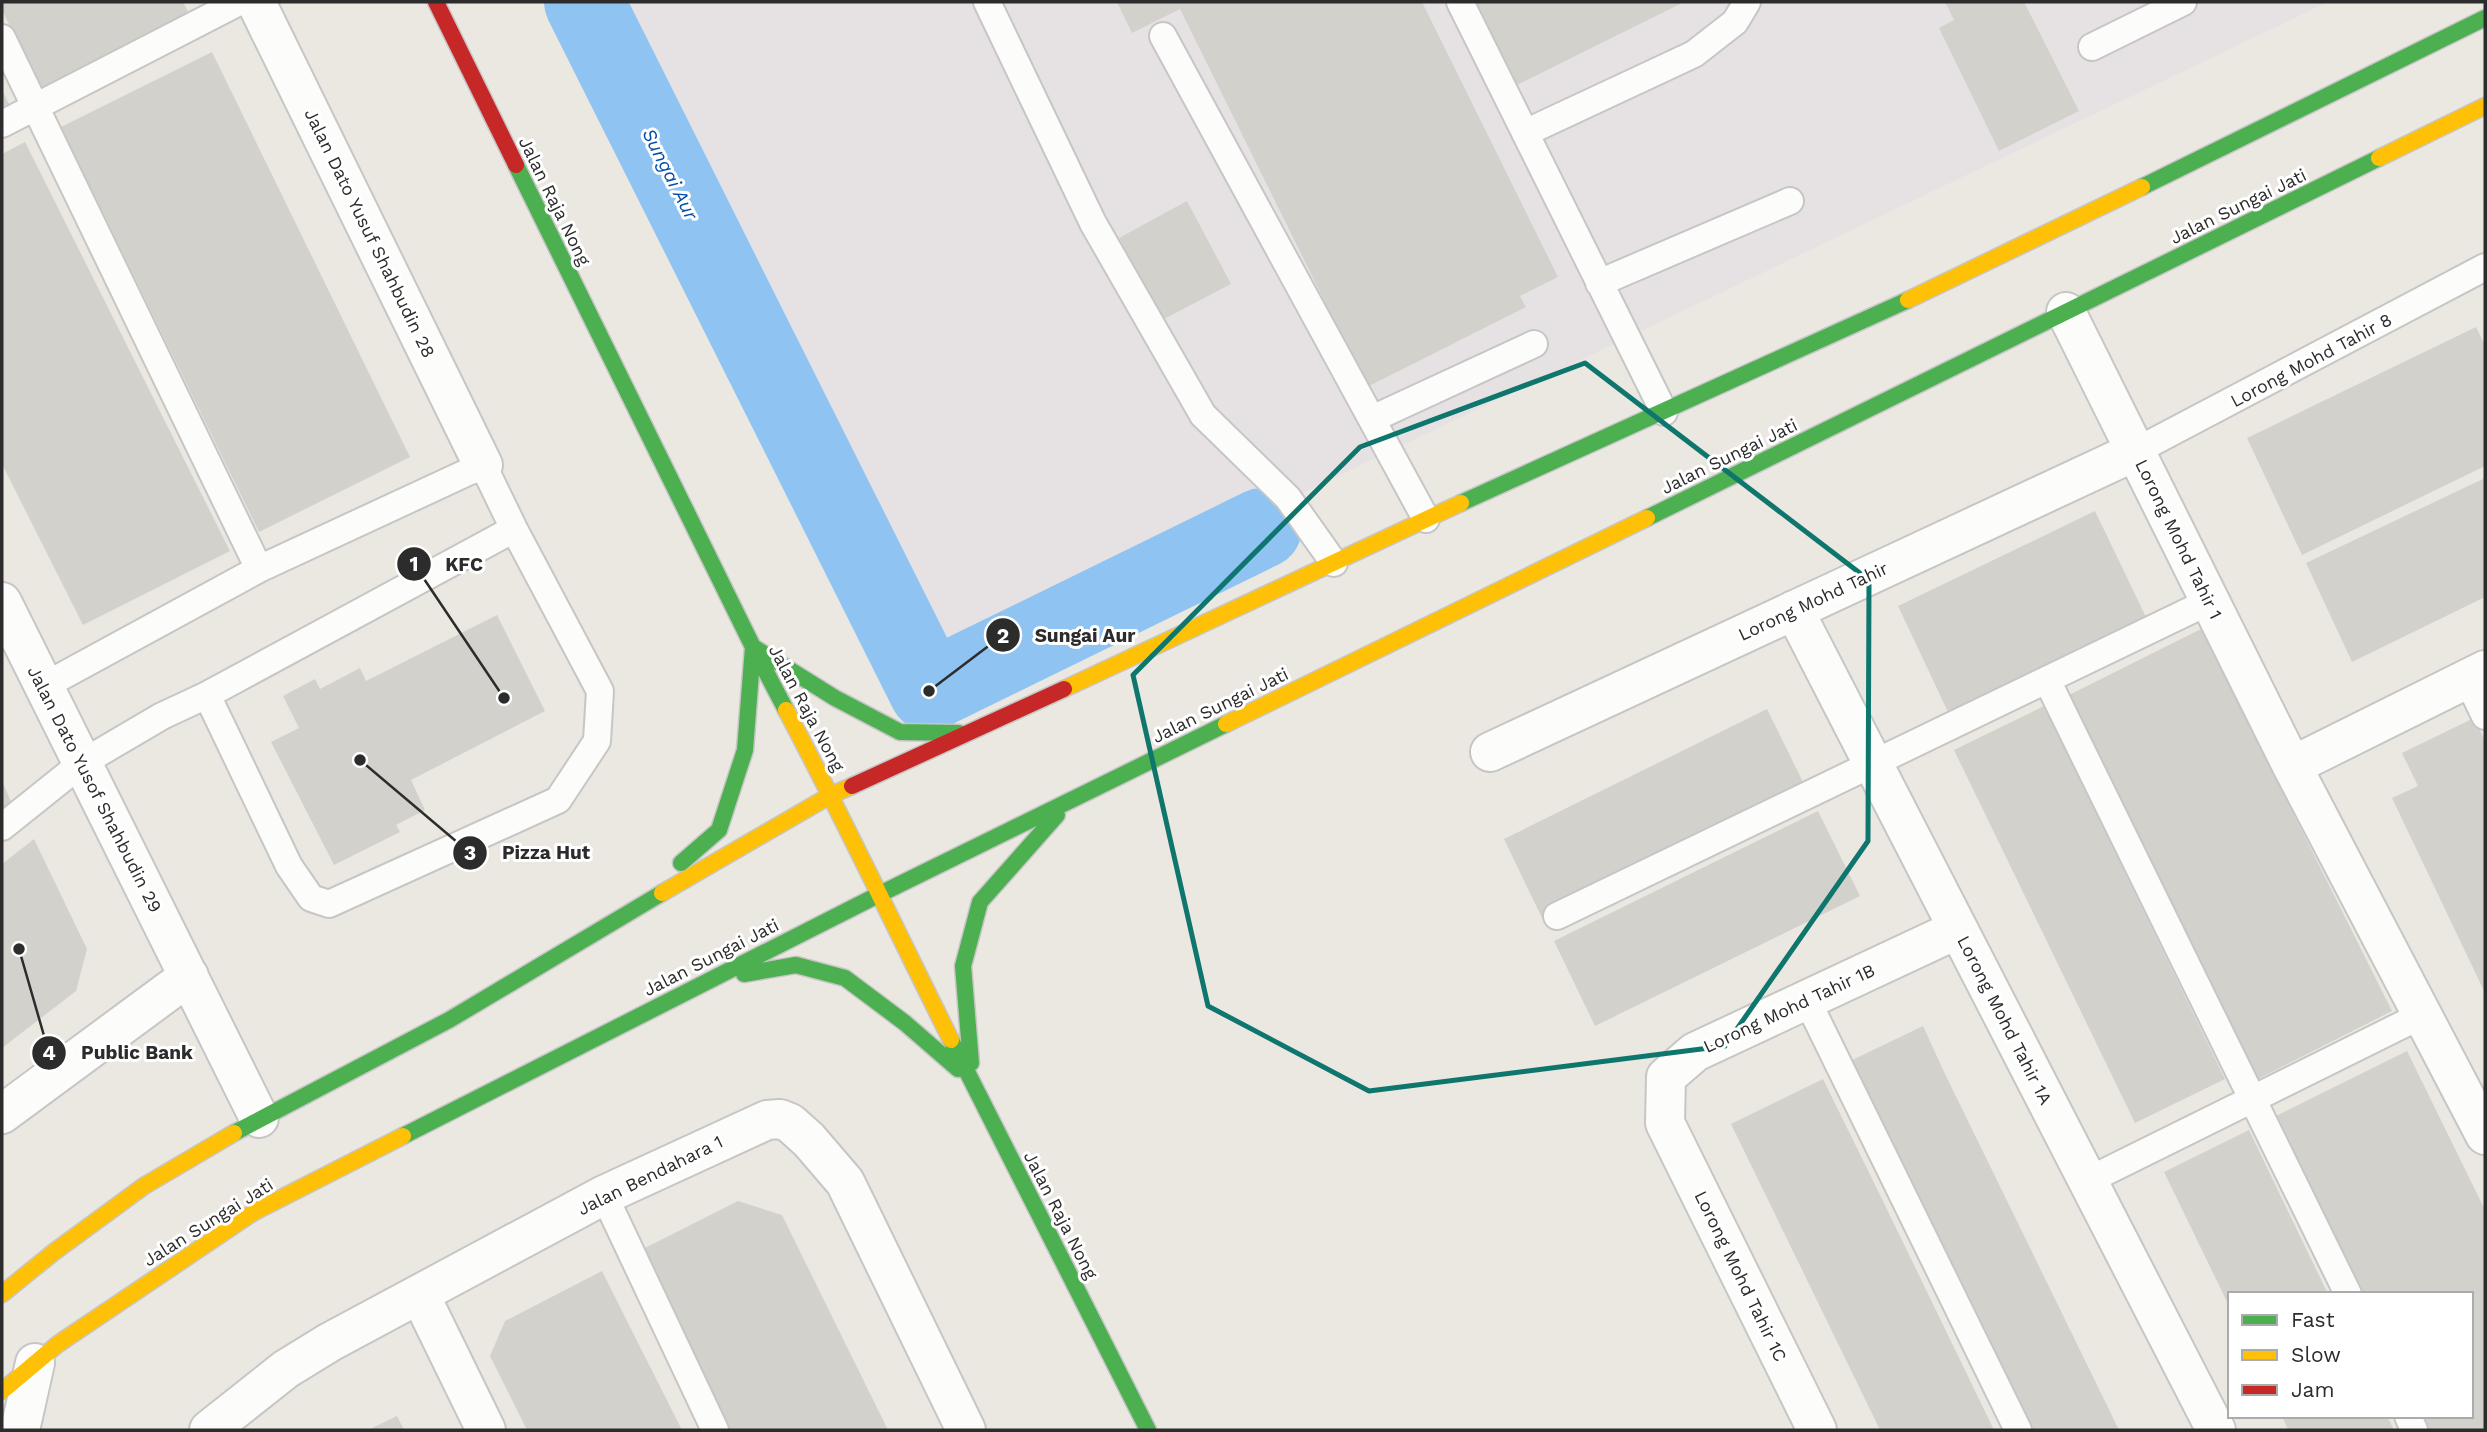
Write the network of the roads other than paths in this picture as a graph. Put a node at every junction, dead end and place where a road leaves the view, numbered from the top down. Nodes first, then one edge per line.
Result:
1 (239, 2) edge
2 (256, 2) edge
3 (436, 2) edge
4 (987, 2) edge
5 (1460, 2) edge
6 (1747, 2) edge
7 (2183, 2) edge
8 (2485, 18) edge
9 (1163, 36) dead end
10 (2, 38) edge
11 (2092, 47) dead end
12 (2485, 106) edge
13 (35, 107) junction
14 (2, 124) edge
15 (1525, 133) junction
16 (1790, 201) dead end
17 (2485, 267) edge
18 (1599, 283) junction
19 (2066, 312) junction
20 (1534, 344) dead end
21 (1664, 412) junction
22 (1372, 418) junction
23 (2136, 451) junction
24 (483, 465) junction
25 (1426, 519) junction
26 (514, 529) junction
27 (1334, 563) junction
28 (259, 569) junction
29 (2210, 601) junction
30 (2, 602) edge
31 (1794, 610) junction
32 (753, 647) junction
33 (2476, 674) edge
34 (2047, 680) junction
35 (44, 686) junction
36 (206, 695) junction
37 (2485, 716) edge
38 (970, 733) junction
39 (1490, 752) dead end
40 (82, 763) junction
41 (1872, 764) junction
42 (2292, 766) junction
43 (831, 795) junction
44 (1070, 800) junction
45 (2, 827) edge
46 (878, 895) junction
47 (1557, 916) dead end
48 (616, 919) junction
49 (1958, 929) junction
50 (188, 976) junction
51 (710, 979) junction
52 (1807, 1000) junction
53 (2422, 1015) junction
54 (972, 1082) junction
55 (2253, 1099) junction
56 (2, 1114) edge
57 (259, 1118) junction
58 (1665, 1123) joint
59 (2485, 1135) edge
60 (2087, 1181) junction
61 (604, 1195) junction
62 (2347, 1292) edge
63 (2, 1294) edge
64 (420, 1295) junction
65 (35, 1363) junction
66 (2, 1391) edge
67 (222, 1426) edge
68 (20, 1430) edge
69 (486, 1430) edge
70 (715, 1430) edge
71 (966, 1430) edge
72 (1148, 1430) edge
73 (1816, 1430) edge
74 (2018, 1430) edge
75 (2216, 1430) edge

1 - 13 lane
2 - 24 street, Jalan Dato Yusuf Shahbudin 28
3 - 32 main road, Jalan Raja Nong
4 - 27 lane
5 - 15 lane
6 - 15 lane
7 - 11 lane
8 - 21 main road
9 - 22 lane
10 - 13 lane
12 - 19 main road, Jalan Sungai Jati
13 - 14 lane
13 - 28 lane
15 - 18 lane
16 - 18 lane
17 - 23 lane, Lorong Mohd Tahir 8
18 - 21 lane
19 - 23 street, Lorong Mohd Tahir 1
19 - 44 main road, Jalan Sungai Jati
20 - 22 lane
21 - 25 main road
22 - 25 lane
23 - 29 street, Lorong Mohd Tahir 1
23 - 31 street, Lorong Mohd Tahir
24 - 26 lane
24 - 28 lane
25 - 27 main road
26 - 36 lane
26 - 36 lane
27 - 38 main road
28 - 35 lane
29 - 34 lane
29 - 42 street, Lorong Mohd Tahir 1
30 - 35 street, Jalan Dato Yusof Shahbudin 29
31 - 39 street, Lorong Mohd Tahir
31 - 41 street, Lorong Mohd Tahir 1A
32 - 38 main road
32 - 43 main road, Jalan Raja Nong
32 - 48 main road
33 - 37 lane
33 - 42 street
34 - 41 lane
34 - 55 lane
35 - 40 street, Jalan Dato Yusof Shahbudin 29
36 - 40 lane
38 - 43 main road
40 - 45 lane
40 - 50 street, Jalan Dato Yusof Shahbudin 29
41 - 47 lane
41 - 49 street, Lorong Mohd Tahir 1A
42 - 53 street, Lorong Mohd Tahir 1
43 - 46 main road, Jalan Raja Nong
43 - 48 main road
44 - 46 main road, Jalan Sungai Jati
44 - 54 main road
46 - 51 main road, Jalan Sungai Jati
46 - 54 main road, Jalan Raja Nong
48 - 57 main road
49 - 52 street, Lorong Mohd Tahir 1B
49 - 60 street, Lorong Mohd Tahir 1A
50 - 56 street
50 - 57 street, Jalan Dato Yusof Shahbudin 29
51 - 54 main road
51 - 65 main road, Jalan Sungai Jati
52 - 58 street, Lorong Mohd Tahir 1B
52 - 74 lane
53 - 55 lane
53 - 59 street, Lorong Mohd Tahir 1
54 - 72 main road, Jalan Raja Nong
55 - 60 lane
55 - 62 lane
57 - 63 main road
58 - 73 street, Lorong Mohd Tahir 1C
60 - 75 street, Lorong Mohd Tahir 1A
61 - 64 street, Jalan Bendahara 1
61 - 70 lane
61 - 71 street, Jalan Bendahara 1
64 - 67 street, Jalan Bendahara 1
64 - 69 street
65 - 66 main road, Jalan Sungai Jati
65 - 68 street

